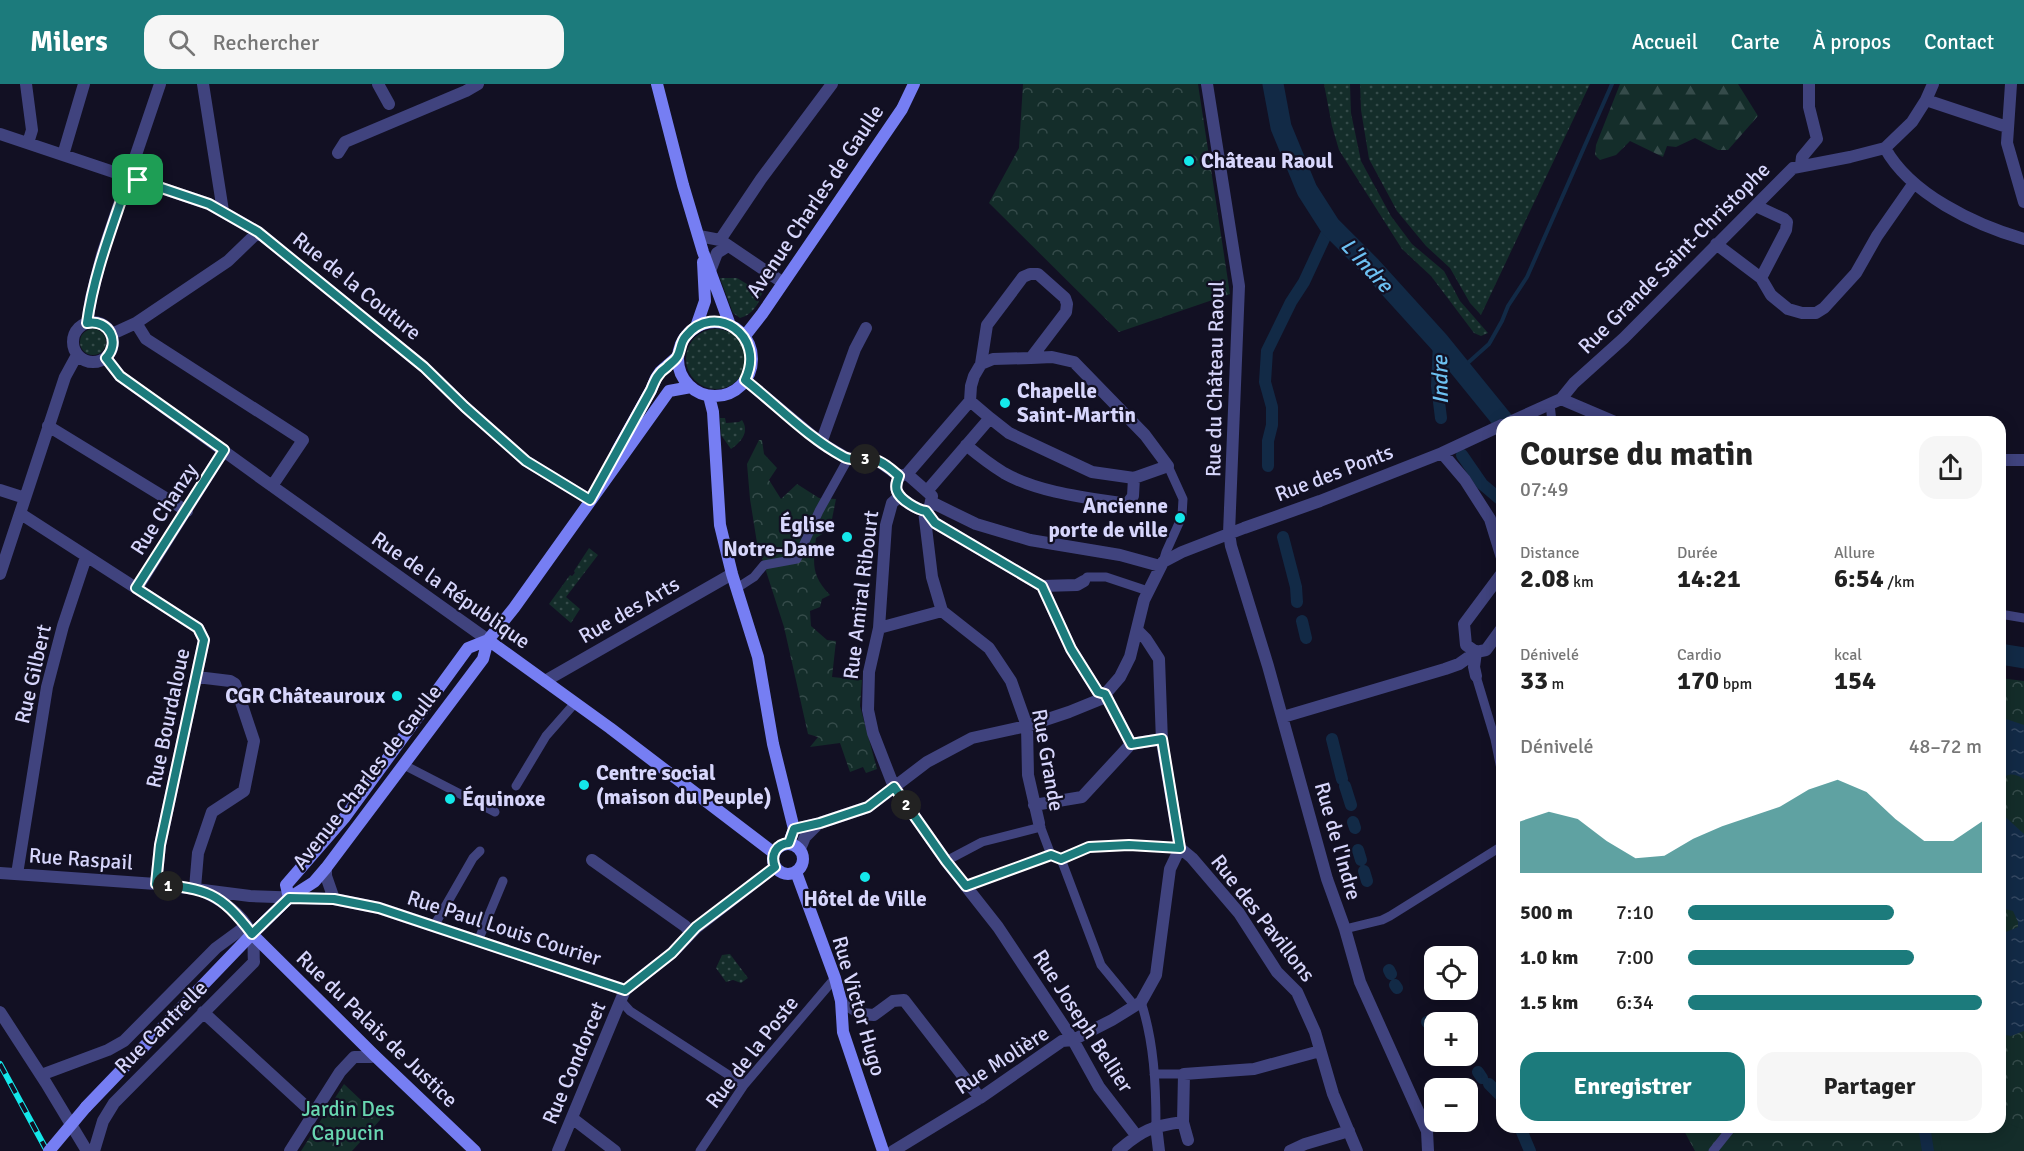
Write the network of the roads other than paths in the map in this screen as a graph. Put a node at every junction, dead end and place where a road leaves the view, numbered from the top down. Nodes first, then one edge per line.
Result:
1 (26, 84) edge
2 (84, 84) edge
3 (160, 84) edge
4 (202, 84) edge
5 (378, 84) edge
6 (478, 84) edge
7 (657, 84) edge
8 (832, 84) edge
9 (914, 84) edge
10 (1207, 84) edge
11 (1809, 84) edge
12 (1933, 84) edge
13 (2011, 84) edge
14 (1926, 100) junction
15 (389, 104) dead end
16 (2007, 127) junction
17 (0, 134) edge
18 (28, 143) junction
19 (1885, 148) junction
20 (338, 153) dead end
21 (63, 155) junction
22 (1801, 165) junction
23 (129, 177) junction
24 (1914, 183) junction
25 (2024, 202) edge
26 (1756, 206) junction
27 (223, 211) junction
28 (258, 232) junction
29 (699, 236) junction
30 (2024, 239) edge
31 (724, 243) junction
32 (1716, 244) junction
33 (703, 252) junction
34 (710, 271) junction
35 (1761, 278) junction
36 (782, 282) junction
37 (87, 323) junction
38 (136, 323) junction
39 (730, 325) junction
40 (696, 327) junction
41 (866, 328) dead end
42 (112, 334) junction
43 (744, 337) junction
44 (77, 355) junction
45 (677, 357) junction
46 (106, 358) junction
47 (1031, 358) junction
48 (981, 364) junction
49 (745, 380) junction
50 (691, 387) junction
51 (709, 396) junction
52 (970, 401) junction
53 (1552, 403) junction
54 (1523, 416) edge
55 (1552, 416) edge
56 (1595, 416) edge
57 (990, 418) junction
58 (48, 426) junction
59 (1496, 428) edge
60 (821, 443) junction
61 (966, 445) junction
62 (224, 450) junction
63 (1447, 451) junction
64 (848, 459) junction
65 (2006, 460) edge
66 (2024, 460) edge
67 (1168, 466) junction
68 (903, 475) junction
69 (1134, 478) junction
70 (272, 486) junction
71 (0, 490) edge
72 (900, 496) junction
73 (25, 498) junction
74 (590, 500) junction
75 (927, 504) junction
76 (187, 511) junction
77 (21, 514) junction
78 (1229, 534) junction
79 (1496, 538) edge
80 (86, 557) junction
81 (1162, 564) junction
82 (0, 574) edge
83 (732, 574) junction
84 (1496, 581) edge
85 (1084, 582) joint
86 (1042, 586) junction
87 (136, 588) junction
88 (737, 588) junction
89 (1148, 591) junction
90 (942, 611) junction
91 (2006, 615) edge
92 (2024, 618) edge
93 (879, 628) junction
94 (1138, 631) junction
95 (1496, 636) edge
96 (488, 640) junction
97 (1476, 652) junction
98 (197, 676) junction
99 (1476, 676) joint
100 (545, 681) junction
101 (1105, 694) junction
102 (575, 703) junction
103 (1283, 717) junction
104 (1027, 726) junction
105 (1162, 739) junction
106 (1131, 744) junction
107 (1496, 744) edge
108 (404, 765) junction
109 (516, 786) dead end
110 (894, 787) junction
111 (1034, 805) junction
112 (495, 812) dead end
113 (818, 824) junction
114 (1040, 825) junction
115 (794, 828) junction
116 (795, 846) junction
117 (1180, 848) junction
118 (1496, 850) edge
119 (480, 851) dead end
120 (774, 853) junction
121 (1051, 855) junction
122 (1061, 859) junction
123 (592, 860) dead end
124 (946, 861) junction
125 (775, 867) junction
126 (326, 868) junction
127 (796, 872) junction
128 (0, 873) edge
129 (17, 874) junction
130 (503, 881) dead end
131 (156, 884) junction
132 (966, 886) junction
133 (195, 888) junction
134 (288, 892) junction
135 (334, 899) junction
136 (434, 926) junction
137 (1344, 929) junction
138 (249, 930) junction
139 (691, 933) junction
140 (478, 940) junction
141 (835, 978) junction
142 (623, 996) junction
143 (841, 1001) junction
144 (1138, 1004) junction
145 (0, 1012) edge
146 (203, 1012) junction
147 (1073, 1040) junction
148 (1320, 1051) junction
149 (374, 1054) junction
150 (1154, 1074) junction
151 (1184, 1074) junction
152 (41, 1075) junction
153 (744, 1085) junction
154 (980, 1098) junction
155 (314, 1114) junction
156 (572, 1118) junction
157 (1183, 1122) junction
158 (1155, 1126) junction
159 (1349, 1131) junction
160 (1727, 1133) edge
161 (1136, 1136) junction
162 (1188, 1140) dead end
163 (49, 1151) edge
164 (87, 1151) edge
165 (94, 1151) edge
166 (290, 1151) edge
167 (475, 1151) edge
168 (558, 1151) edge
169 (615, 1151) edge
170 (700, 1151) edge
171 (883, 1151) edge
172 (893, 1151) edge
173 (1118, 1151) edge
174 (1160, 1151) edge
175 (1290, 1151) edge
176 (1356, 1151) edge
177 (1428, 1151) edge
178 (1713, 1151) edge

1 - 18 street
2 - 21 street
3 - 23 street
4 - 27 street
5 - 15 street
6 - 20 street
7 - 29 main road
8 - 31 street
9 - 36 main road, Avenue Charles de Gaulle
10 - 78 street, Rue du Château Raoul
11 - 22 street
12 - 14 street, Rue Grande Saint-Christophe
13 - 16 street
14 - 16 street
14 - 19 street, Rue Grande Saint-Christophe
16 - 25 street
17 - 18 street, Rue de la Couture
18 - 21 street, Rue de la Couture
19 - 22 street, Rue Grande Saint-Christophe
19 - 24 street
21 - 23 street, Rue de la Couture
22 - 26 street, Rue Grande Saint-Christophe
23 - 27 street, Rue de la Couture
23 - 37 street
24 - 30 street
24 - 35 street
26 - 32 street, Rue Grande Saint-Christophe
26 - 35 street
27 - 28 street, Rue de la Couture
28 - 38 street
28 - 74 street, Rue de la Couture
29 - 31 street
29 - 33 main road
31 - 34 street
31 - 36 street
32 - 35 street
32 - 53 street, Rue Grande Saint-Christophe
33 - 34 main road
33 - 40 main road
34 - 39 main road
36 - 43 main road, Avenue Charles de Gaulle
37 - 42 street
37 - 44 street
38 - 42 street
38 - 70 street
39 - 40 main road
39 - 43 main road
40 - 45 main road
41 - 60 street
42 - 46 street
43 - 49 main road
44 - 46 street
44 - 58 street
45 - 50 main road
45 - 74 main road, Avenue Charles de Gaulle
46 - 62 street, Rue de la République
47 - 48 street
47 - 48 street
47 - 67 street
48 - 52 street
49 - 51 main road
49 - 60 street
50 - 51 main road
50 - 74 main road, Avenue Charles de Gaulle
51 - 83 main road
52 - 57 street
52 - 68 street
53 - 54 street
53 - 55 street
53 - 56 street
57 - 61 street
57 - 69 street
58 - 73 street
58 - 76 street
59 - 63 street, Rue des Ponts
60 - 64 street
61 - 69 street
61 - 75 street
62 - 70 street, Rue de la République
62 - 76 street, Rue Chanzy
63 - 78 street, Rue des Ponts
63 - 79 street
64 - 68 street
64 - 88 street
65 - 66 street
67 - 69 street
67 - 81 street
68 - 72 street
68 - 75 street
70 - 96 street, Rue de la République
71 - 73 street
72 - 75 street
72 - 93 street, Rue Amiral Ribourt
73 - 77 street
74 - 96 main road, Avenue Charles de Gaulle
75 - 81 street
75 - 86 street
75 - 90 street
76 - 87 street, Rue Chanzy
77 - 80 street, Rue Bourdaloue
77 - 82 street
78 - 81 street, Rue des Ponts
78 - 103 street, Rue de l'Indre
80 - 87 street, Rue Bourdaloue
80 - 129 street, Rue Gilbert
81 - 89 street
83 - 88 main road
83 - 100 street, Rue des Arts
84 - 97 street
85 - 86 street
85 - 89 street
86 - 101 street
87 - 98 street, Rue Bourdaloue
88 - 115 main road
89 - 94 street
90 - 93 street
90 - 104 street, Rue Grande
91 - 92 street
93 - 110 street, Rue Amiral Ribourt
94 - 101 street
94 - 105 street
95 - 97 street
96 - 100 main road, Rue de la République
96 - 108 main road, Avenue Charles de Gaulle
96 - 134 main road, Avenue Charles de Gaulle
97 - 99 street
97 - 103 street
98 - 131 street, Rue Bourdaloue
98 - 133 street
99 - 107 street
100 - 102 main road, Rue de la République
101 - 104 street
101 - 106 street
102 - 109 street
102 - 120 main road, Rue de la République
103 - 137 street, Rue de l'Indre
104 - 110 street
104 - 111 street, Rue Grande
105 - 106 street
105 - 117 street
106 - 111 street
108 - 112 street
108 - 126 main road, Avenue Charles de Gaulle
110 - 113 street
110 - 124 street, Rue Amiral Ribourt
111 - 114 street, Rue Grande
113 - 115 street
113 - 116 street
114 - 121 street, Rue Grande
114 - 124 street
115 - 116 main road
116 - 120 main road
116 - 127 main road
117 - 122 street
117 - 144 street
117 - 148 street, Rue des Pavillons
118 - 137 street
119 - 136 street
120 - 125 main road
121 - 122 street
121 - 132 street
122 - 144 street
123 - 139 street
124 - 132 street, Rue Amiral Ribourt
125 - 127 main road
125 - 139 street
126 - 134 main road, Avenue Charles de Gaulle
126 - 135 street
127 - 141 main road, Rue Victor Hugo
128 - 129 street, Rue Raspail
129 - 131 street, Rue Raspail
130 - 140 street
131 - 133 street, Rue Raspail
132 - 147 street, Rue Joseph Bellier
133 - 134 street, Rue Raspail
133 - 138 street, Rue Raspail
134 - 135 street, Rue Paul Louis Courier
134 - 138 main road, Avenue Charles de Gaulle
135 - 136 street, Rue Paul Louis Courier
136 - 140 street, Rue Paul Louis Courier
137 - 177 street, Rue de l'Indre
138 - 146 street, Rue Cantrelle
138 - 149 main road, Rue du Palais de Justice
138 - 152 street, Rue Cantrelle
138 - 163 main road, Avenue Charles de Gaulle, bridge
139 - 142 street
140 - 142 street, Rue Paul Louis Courier
141 - 143 main road, Rue Victor Hugo
141 - 153 street, Rue de la Poste
142 - 153 street
142 - 156 street, Rue Condorcet
143 - 154 street
143 - 171 main road, Rue Victor Hugo
144 - 147 street, Rue Molière
144 - 150 street
145 - 152 street
146 - 155 street
146 - 165 street, Rue Cantrelle
147 - 154 street, Rue Molière
147 - 161 street, Rue Joseph Bellier
148 - 151 street
148 - 159 street, Rue des Pavillons
149 - 155 street
149 - 167 main road, Rue du Palais de Justice
150 - 151 street
150 - 158 street
151 - 157 street
152 - 164 street
153 - 170 street, Rue de la Poste
154 - 172 street, Rue Molière
155 - 166 street
156 - 168 street, Rue Condorcet
156 - 169 street
157 - 158 street
157 - 162 street
158 - 161 street
158 - 174 street
159 - 175 street
159 - 176 street, Rue des Pavillons
160 - 178 street
161 - 173 street

